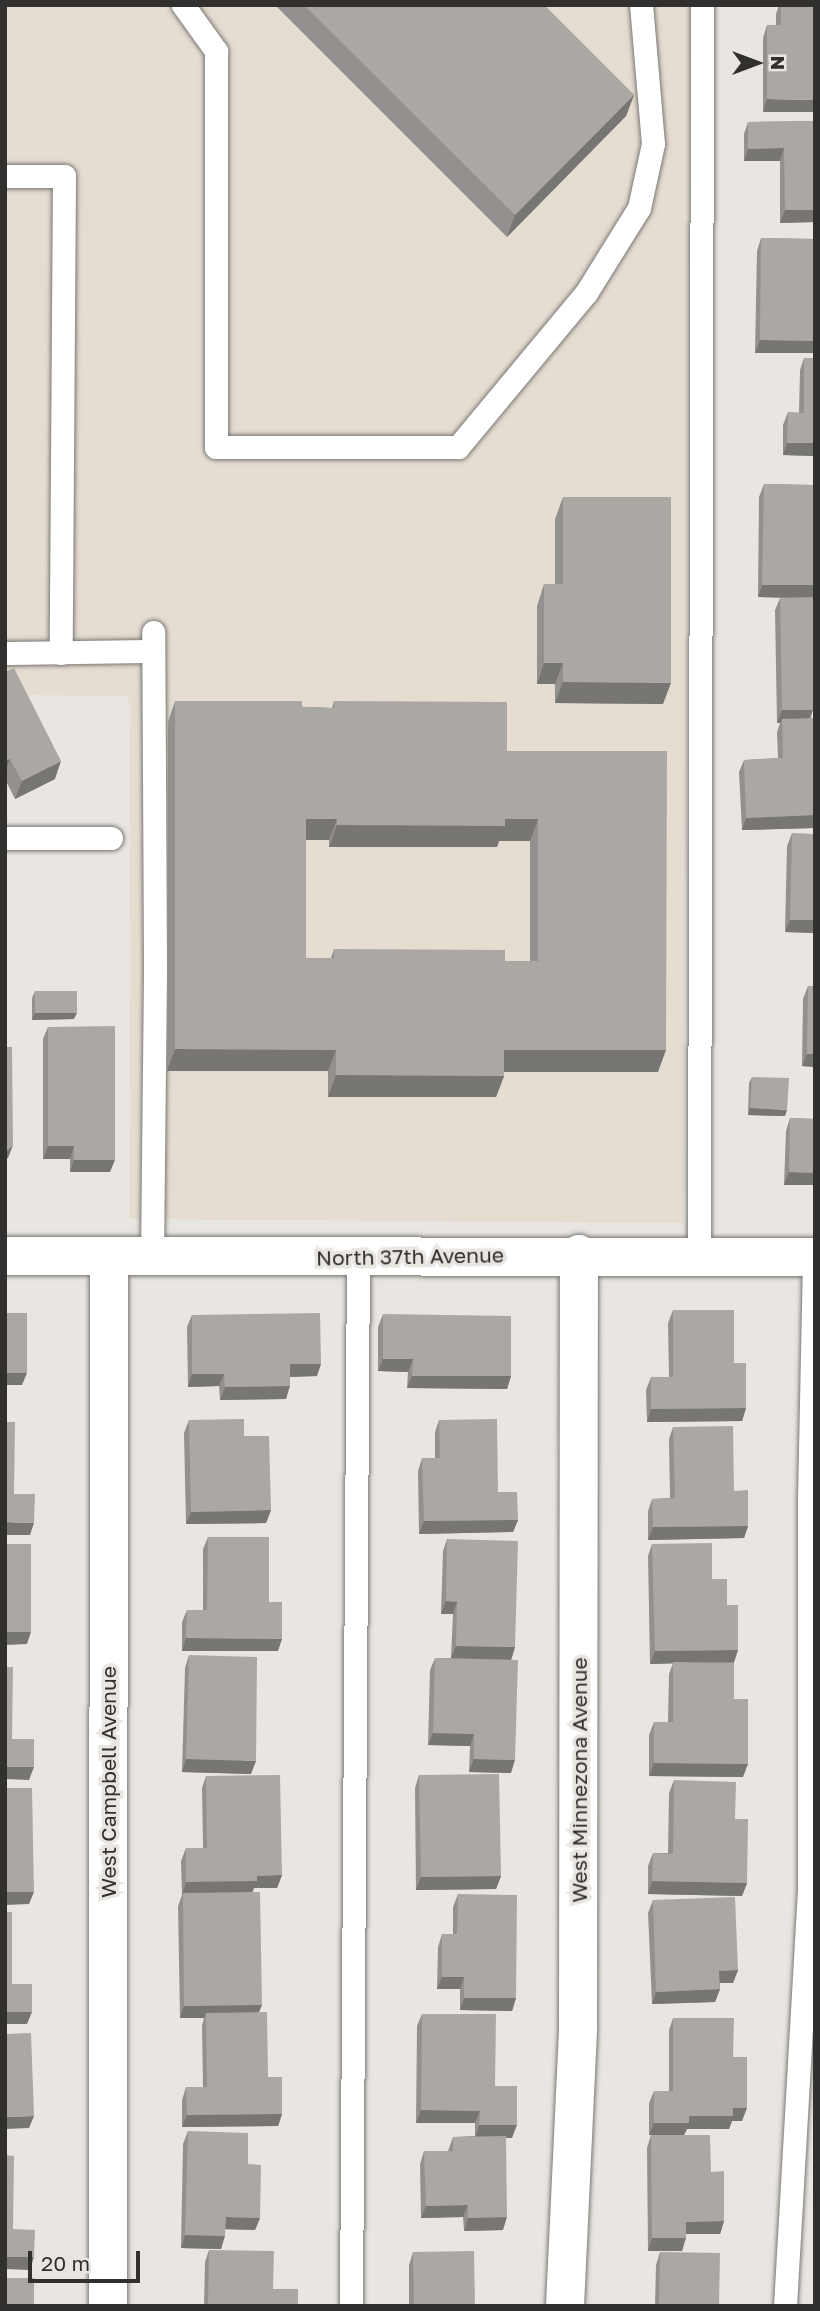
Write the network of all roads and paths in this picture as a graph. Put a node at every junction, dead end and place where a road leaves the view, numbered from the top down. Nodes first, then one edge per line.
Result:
1 (183, 5) edge
2 (641, 5) edge
3 (702, 5) edge
4 (5, 176) edge
5 (5, 653) edge
6 (61, 653) junction
7 (5, 838) edge
8 (111, 838) dead end
9 (579, 1254) junction
10 (699, 1255) junction
11 (5, 1256) edge
12 (358, 1256) junction
13 (814, 1256) edge
14 (109, 1258) junction
15 (152, 1258) junction
16 (108, 2306) edge
17 (351, 2306) edge
18 (565, 2306) edge
19 (785, 2306) edge

1 - 2 lane
3 - 10 lane
4 - 6 lane
5 - 6 lane
6 - 15 lane
7 - 8 lane
9 - 10 street, North 37th Avenue
9 - 12 street, North 37th Avenue
9 - 18 street, West Minnezona Avenue
10 - 13 street, North 37th Avenue
11 - 14 street, North 37th Avenue
12 - 15 street, North 37th Avenue
12 - 17 lane
13 - 19 lane
14 - 15 street, North 37th Avenue
14 - 16 street, West Campbell Avenue

